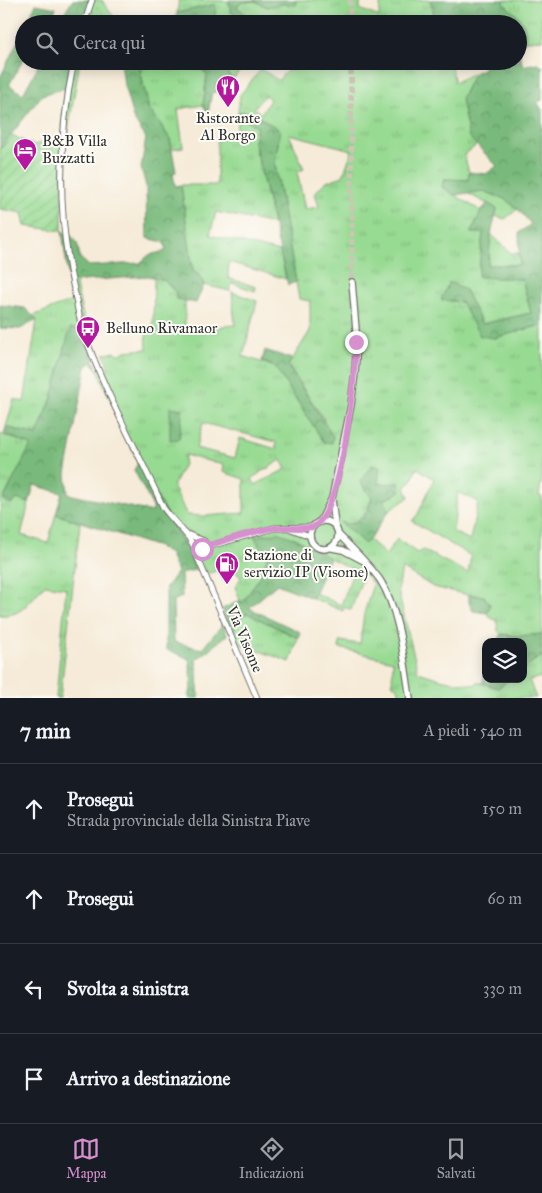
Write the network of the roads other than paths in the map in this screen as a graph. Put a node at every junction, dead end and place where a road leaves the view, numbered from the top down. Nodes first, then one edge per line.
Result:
1 (92, 0) edge
2 (87, 15) edge
3 (72, 70) edge
4 (352, 282) tunnel mouth
5 (332, 498) junction
6 (320, 522) junction
7 (335, 526) junction
8 (313, 527) junction
9 (285, 528) junction
10 (184, 532) junction
11 (338, 535) junction
12 (310, 536) junction
13 (197, 538) junction
14 (204, 541) junction
15 (219, 543) junction
16 (194, 546) junction
17 (331, 548) junction
18 (203, 549) junction
19 (362, 560) junction
20 (200, 562) junction
21 (257, 698) edge
22 (410, 698) edge

1 - 2 street
3 - 10 street, Via Visome
4 - 5 main road
5 - 6 main road
5 - 7 main road
6 - 7 main road
6 - 8 main road
7 - 11 main road
8 - 9 street
8 - 12 main road
9 - 12 street
9 - 15 street
10 - 13 street
10 - 16 street, Via Visome
11 - 17 main road
11 - 19 main road
12 - 17 main road
13 - 14 street
13 - 16 street
14 - 15 street
14 - 18 street
15 - 18 street
16 - 18 street
16 - 20 street, Via Visome
17 - 19 main road
18 - 20 street
19 - 22 main road
20 - 21 street, Via Visome

